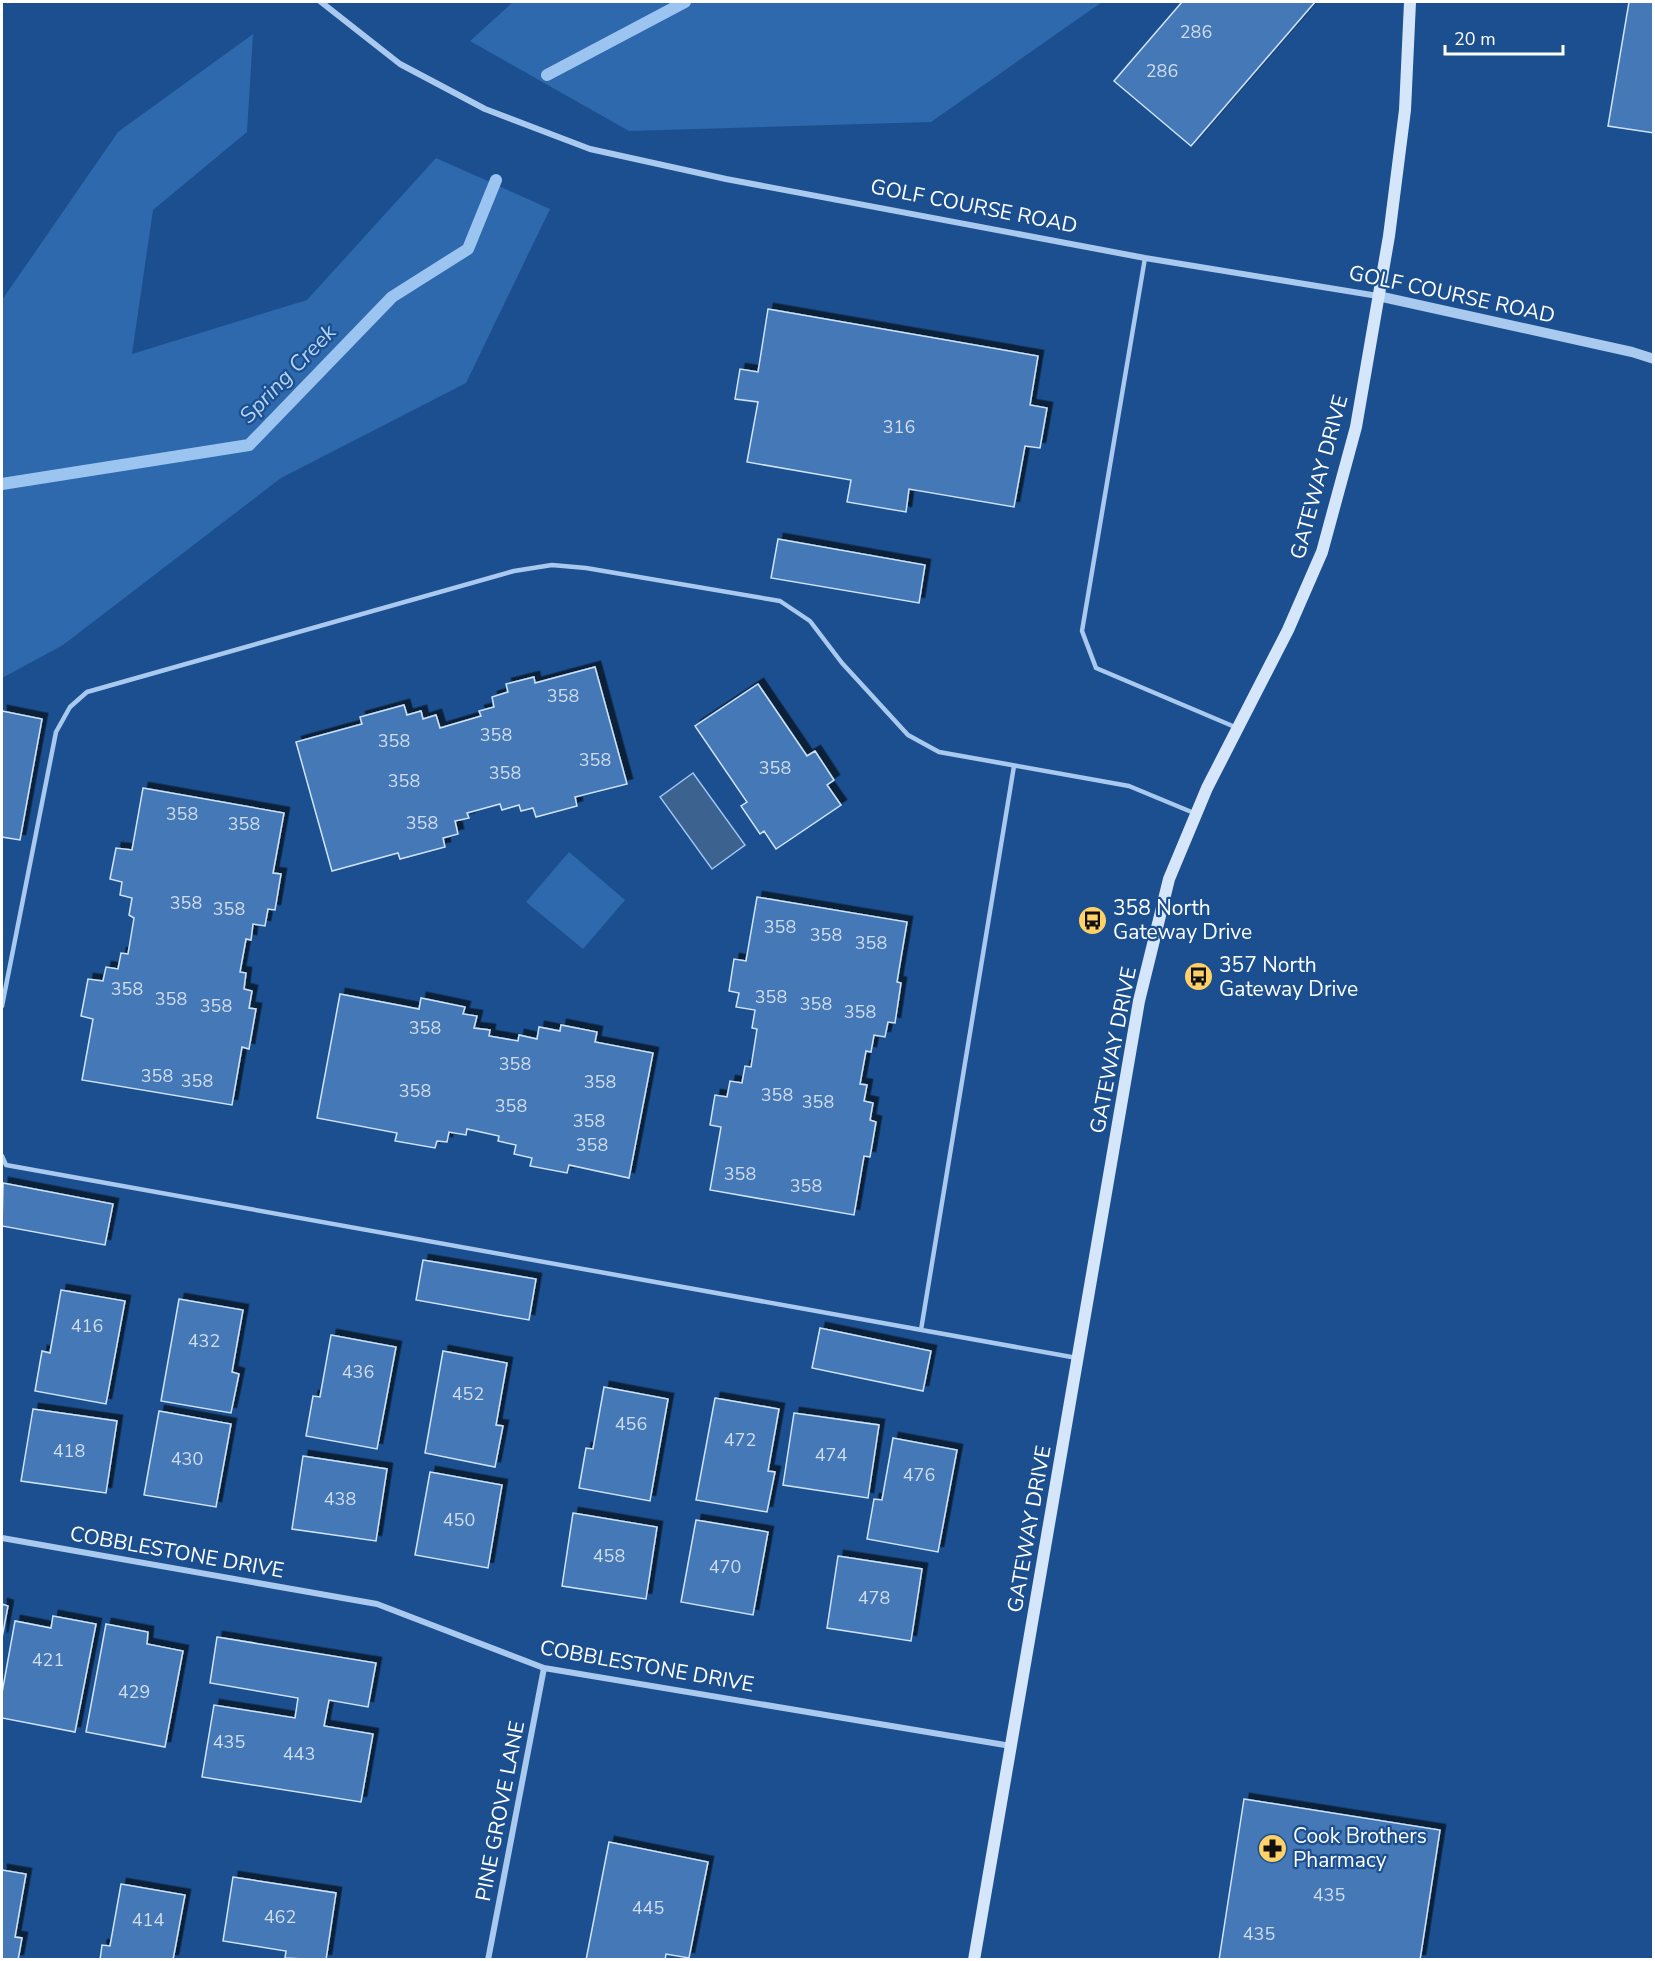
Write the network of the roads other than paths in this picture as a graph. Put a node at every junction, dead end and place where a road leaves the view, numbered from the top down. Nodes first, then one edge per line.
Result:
1 (321, 2) edge
2 (1410, 2) edge
3 (1145, 258) junction
4 (1378, 296) junction
5 (1653, 358) edge
6 (1238, 728) junction
7 (1014, 766) junction
8 (1196, 814) junction
9 (2, 1006) edge
10 (2, 1156) edge
11 (921, 1330) junction
12 (1078, 1358) junction
13 (2, 1538) edge
14 (544, 1668) junction
15 (1011, 1746) junction
16 (488, 1959) edge
17 (974, 1959) edge

1 - 3 street, GOLF COURSE ROAD
2 - 4 main road, GATEWAY DRIVE
3 - 4 street, GOLF COURSE ROAD
3 - 6 lane
4 - 5 street, GOLF COURSE ROAD
4 - 6 main road, GATEWAY DRIVE
6 - 8 main road, GATEWAY DRIVE
7 - 8 lane
7 - 9 lane
7 - 11 lane
8 - 12 main road, GATEWAY DRIVE
10 - 11 lane
11 - 12 lane
12 - 15 main road, GATEWAY DRIVE
13 - 14 street, COBBLESTONE DRIVE
14 - 15 street, COBBLESTONE DRIVE
14 - 16 street, PINE GROVE LANE
15 - 17 main road, GATEWAY DRIVE

